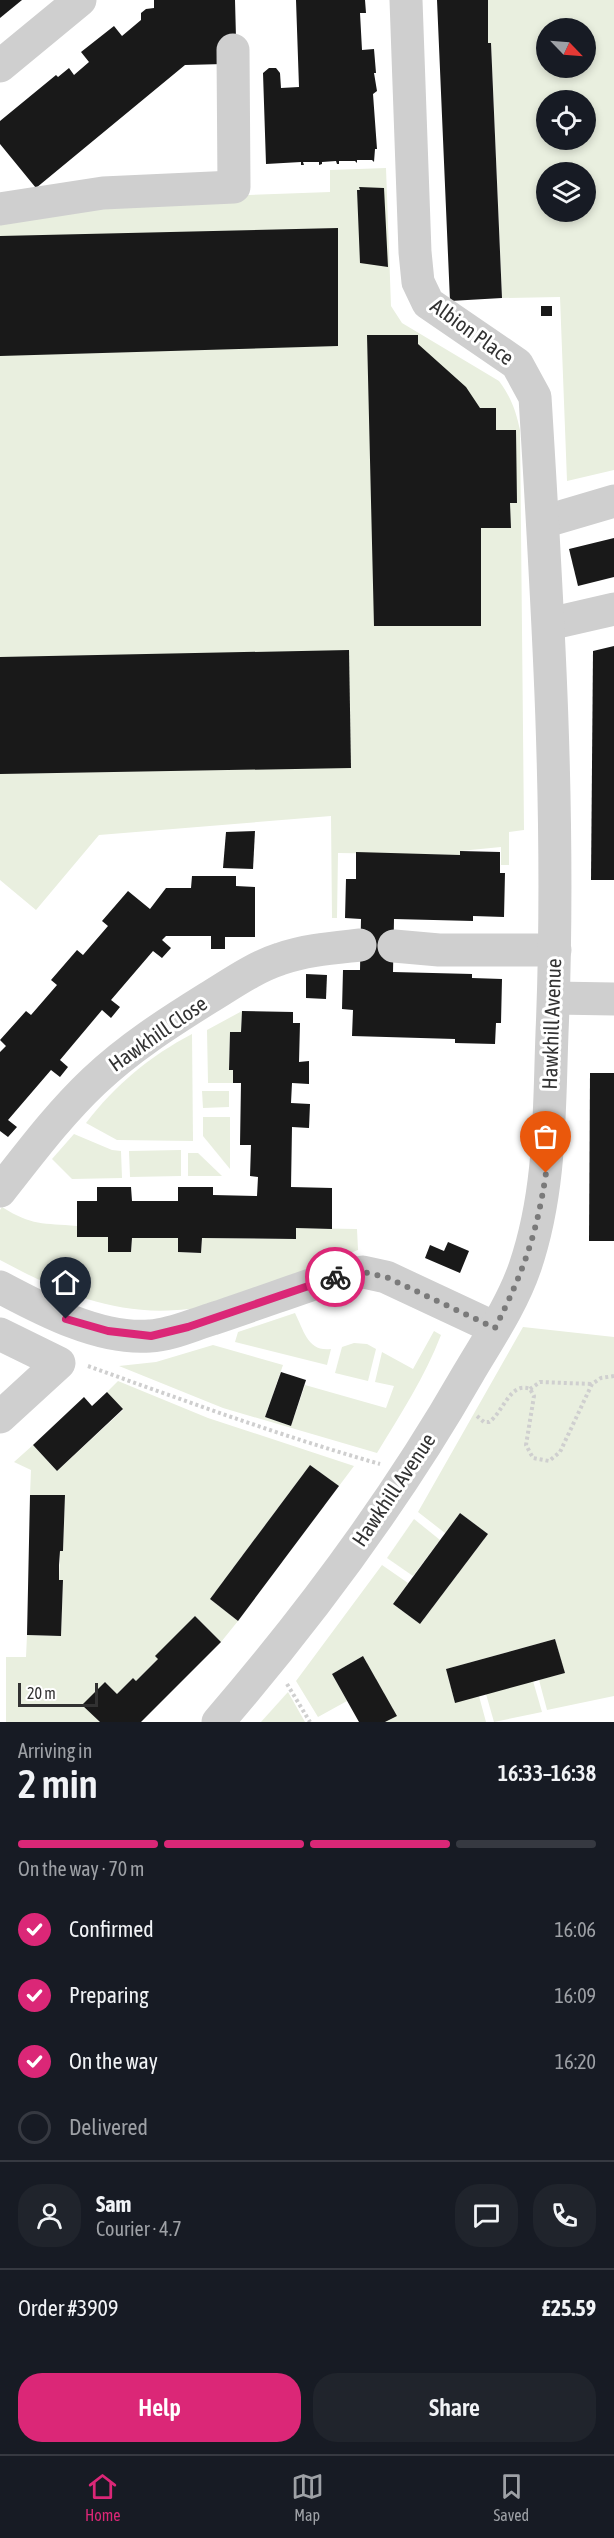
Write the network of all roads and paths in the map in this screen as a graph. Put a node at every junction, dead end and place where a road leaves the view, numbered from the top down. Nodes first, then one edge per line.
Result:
1 (80, 0) edge
2 (406, 0) edge
3 (233, 50) dead end
4 (0, 66) edge
5 (0, 209) edge
6 (614, 501) edge
7 (543, 522) junction
8 (614, 609) edge
9 (549, 624) junction
10 (360, 945) dead end
11 (394, 946) dead end
12 (555, 950) junction
13 (554, 998) junction
14 (614, 999) edge
15 (0, 1191) edge
16 (0, 1287) edge
17 (495, 1328) junction
18 (0, 1334) edge
19 (59, 1363) junction
20 (614, 1376) edge
21 (592, 1384) junction
22 (530, 1389) junction
23 (476, 1410) dead end
24 (0, 1417) edge
25 (409, 1472) junction
26 (272, 1658) junction
27 (218, 1722) edge
28 (310, 1722) edge

1 - 4 street
2 - 7 street, Albion Place
3 - 5 street
6 - 7 street
7 - 9 street, Albion Place
8 - 9 street
9 - 12 street, Hawkhill Avenue
10 - 15 street, Hawkhill Close
11 - 12 street
12 - 13 street, Hawkhill Avenue
13 - 14 street
13 - 17 street, Hawkhill Avenue
16 - 17 street
17 - 25 street, Hawkhill Avenue
18 - 19 street
19 - 24 street
19 - 25 path
20 - 21 path
21 - 22 path
21 - 22 path
22 - 23 path
25 - 26 street, Hawkhill Avenue
26 - 27 street, Hawkhill Avenue
26 - 28 path

